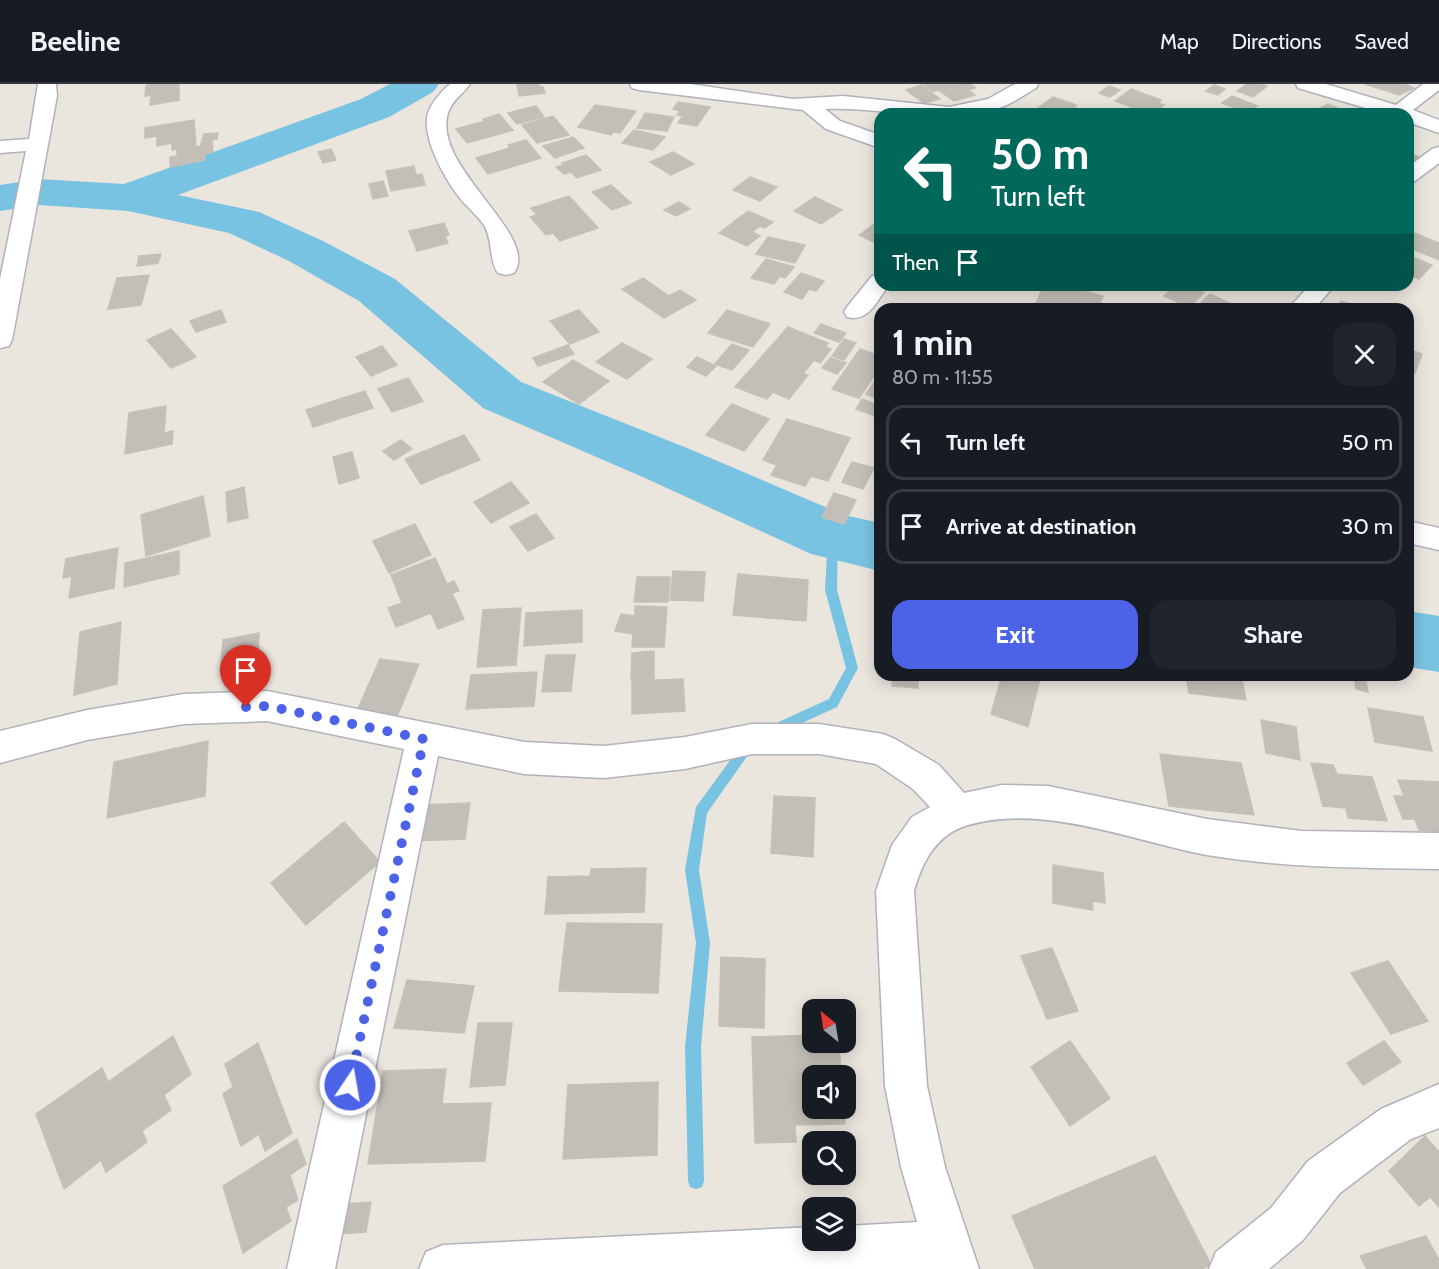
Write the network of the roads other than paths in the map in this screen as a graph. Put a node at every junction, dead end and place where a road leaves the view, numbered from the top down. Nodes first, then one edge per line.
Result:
1 (48, 84) edge
2 (461, 84) edge
3 (639, 84) edge
4 (1029, 84) edge
5 (1305, 84) edge
6 (1435, 84) edge
7 (808, 105) junction
8 (901, 108) edge
9 (974, 108) edge
10 (1384, 108) edge
11 (1410, 108) edge
12 (1414, 118) edge
13 (1439, 127) edge
14 (874, 140) edge
15 (37, 144) junction
16 (0, 147) edge
17 (1439, 153) edge
18 (1414, 172) edge
19 (506, 268) dead end
20 (874, 289) edge
21 (1317, 291) edge
22 (1306, 303) edge
23 (856, 312) dead end
24 (0, 340) edge
25 (1414, 533) edge
26 (1439, 539) edge
27 (424, 739) junction
28 (0, 747) edge
29 (957, 811) junction
30 (1439, 851) edge
31 (1439, 1106) edge
32 (950, 1256) edge
33 (311, 1269) edge
34 (443, 1269) edge
35 (1233, 1269) edge

1 - 15 street
2 - 19 street
3 - 7 street
4 - 9 street
5 - 10 street
6 - 11 street
7 - 8 street
7 - 14 street
12 - 13 street
15 - 16 street
15 - 24 street
17 - 18 street
20 - 23 street
21 - 22 street
25 - 26 street
27 - 28 street
27 - 29 street
27 - 33 street
29 - 30 street
29 - 32 street
31 - 35 street
32 - 34 street

